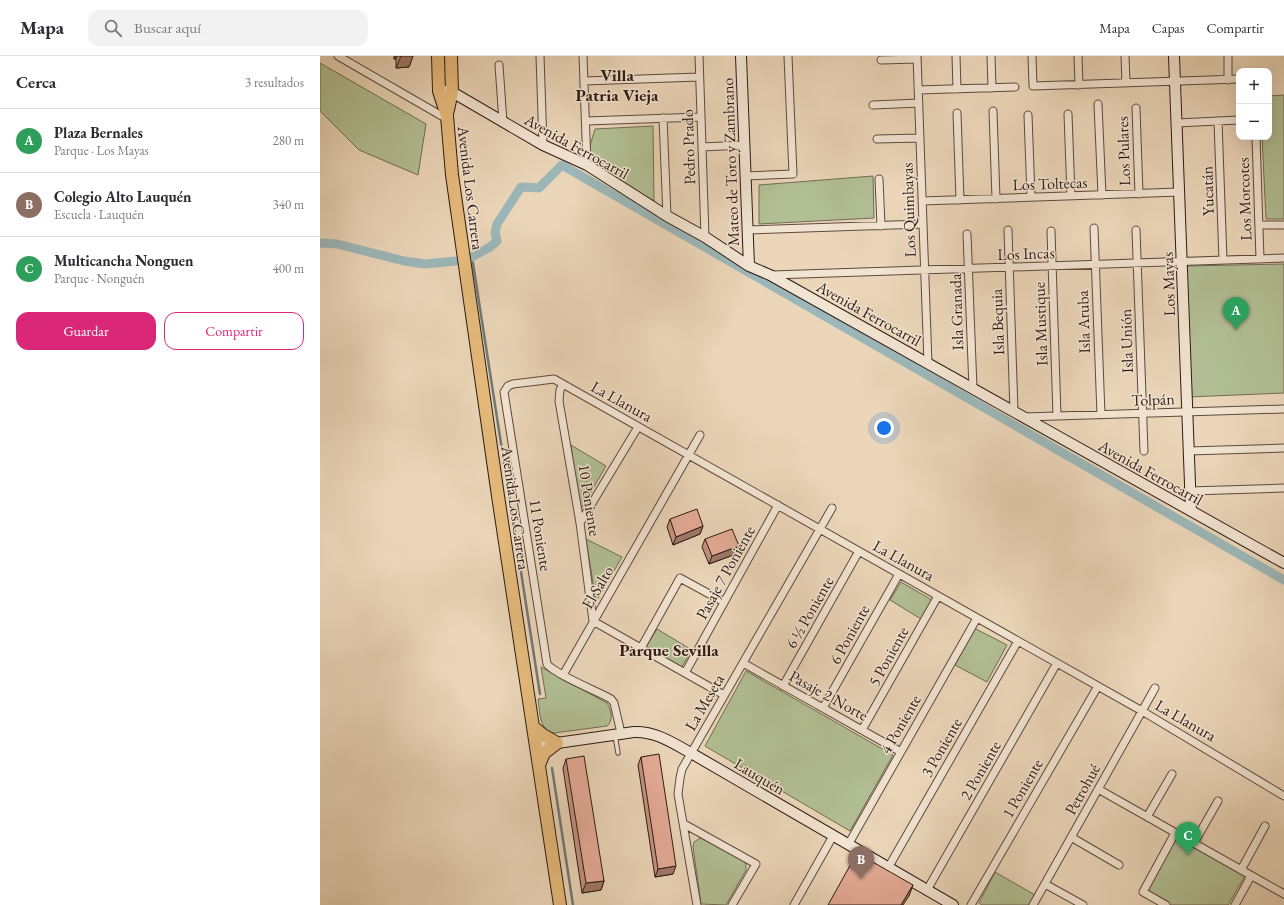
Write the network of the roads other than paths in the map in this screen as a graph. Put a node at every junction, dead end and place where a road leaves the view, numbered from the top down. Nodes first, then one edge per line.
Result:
1 (338, 56) edge
2 (438, 56) edge
3 (451, 56) edge
4 (540, 56) edge
5 (583, 56) edge
6 (699, 56) edge
7 (741, 56) edge
8 (788, 56) edge
9 (956, 56) edge
10 (991, 56) edge
11 (1032, 56) edge
12 (1078, 56) edge
13 (1125, 56) edge
14 (1174, 56) edge
15 (1228, 56) edge
16 (917, 58) edge
17 (881, 60) dead end
18 (499, 65) dead end
19 (699, 77) junction
20 (1236, 79) edge
21 (1228, 80) junction
22 (584, 81) junction
23 (1175, 81) junction
24 (1126, 83) junction
25 (1079, 85) junction
26 (1015, 87) dead end
27 (992, 88) junction
28 (957, 89) junction
29 (918, 90) junction
30 (439, 91) junction
31 (452, 92) junction
32 (918, 103) junction
33 (1098, 104) dead end
34 (873, 105) dead end
35 (1136, 108) dead end
36 (993, 112) dead end
37 (957, 113) dead end
38 (1068, 114) dead end
39 (1028, 115) dead end
40 (701, 117) junction
41 (447, 118) junction
42 (663, 118) junction
43 (1236, 120) edge
44 (586, 121) junction
45 (1218, 121) junction
46 (503, 122) junction
47 (1177, 122) junction
48 (920, 138) junction
49 (877, 139) dead end
50 (1256, 140) edge
51 (543, 145) junction
52 (744, 145) junction
53 (702, 147) junction
54 (587, 165) junction
55 (745, 176) junction
56 (879, 179) dead end
57 (1179, 192) junction
58 (1139, 194) junction
59 (1102, 195) junction
60 (1071, 196) junction
61 (1031, 197) junction
62 (996, 198) junction
63 (960, 200) junction
64 (922, 201) junction
65 (667, 216) junction
66 (923, 224) junction
67 (1284, 224) edge
68 (1259, 225) junction
69 (881, 226) junction
70 (1094, 228) dead end
71 (747, 230) junction
72 (1008, 230) dead end
73 (1136, 230) dead end
74 (1051, 231) dead end
75 (967, 234) dead end
76 (705, 237) junction
77 (1284, 258) edge
78 (1260, 259) junction
79 (1223, 260) junction
80 (1182, 262) junction
81 (1137, 263) junction
82 (1095, 265) junction
83 (749, 266) junction
84 (1052, 266) junction
85 (1009, 268) junction
86 (969, 269) junction
87 (924, 270) junction
88 (770, 275) junction
89 (928, 363) junction
90 (563, 384) junction
91 (973, 388) junction
92 (504, 392) joint
93 (1284, 409) edge
94 (1187, 412) junction
95 (1142, 413) junction
96 (1019, 415) junction
97 (1100, 415) junction
98 (1057, 416) junction
99 (638, 427) junction
100 (700, 435) dead end
101 (1284, 448) edge
102 (1144, 451) dead end
103 (1189, 451) junction
104 (689, 455) junction
105 (1284, 488) edge
106 (1190, 491) junction
107 (778, 505) junction
108 (832, 508) dead end
109 (1191, 511) junction
110 (580, 523) junction
111 (820, 529) junction
112 (859, 551) junction
113 (1284, 563) edge
114 (899, 574) junction
115 (938, 596) junction
116 (724, 602) junction
117 (977, 618) junction
118 (593, 621) junction
119 (1018, 641) junction
120 (641, 648) junction
121 (743, 663) junction
122 (1057, 663) junction
123 (685, 673) junction
124 (563, 675) junction
125 (783, 686) junction
126 (1098, 686) junction
127 (1155, 688) dead end
128 (724, 695) junction
129 (823, 708) junction
130 (1142, 711) junction
131 (533, 727) junction
132 (862, 730) junction
133 (618, 734) junction
134 (557, 743) junction
135 (536, 746) junction
136 (901, 752) junction
137 (618, 753) dead end
138 (691, 753) junction
139 (539, 765) junction
140 (1172, 774) dead end
141 (1098, 789) junction
142 (1284, 796) edge
143 (1218, 801) dead end
144 (1147, 817) junction
145 (684, 824) junction
146 (1265, 826) dead end
147 (1175, 833) junction
148 (833, 836) junction
149 (1071, 837) junction
150 (1194, 843) junction
151 (848, 845) junction
152 (1120, 865) dead end
153 (888, 868) junction
154 (1241, 870) junction
155 (1251, 876) junction
156 (1045, 884) junction
157 (927, 890) junction
158 (1284, 894) edge
159 (939, 902) edge
160 (560, 905) edge
161 (697, 905) edge
162 (732, 905) edge
163 (794, 905) edge
164 (952, 905) edge
165 (971, 905) edge
166 (1034, 905) edge
167 (1083, 905) edge
168 (1166, 905) edge
169 (1235, 905) edge

1 - 41 street
2 - 30 main road, Avenida Los Carrera
3 - 31 main road, Avenida Los Carrera
4 - 51 street
5 - 22 street
6 - 19 street, Pedro Prado
7 - 52 street, Mateo de Toro y Zambrano
8 - 55 street
9 - 28 street
10 - 27 street
11 - 25 street
12 - 25 street
13 - 24 street
14 - 23 street, Los Mayas
15 - 21 street
16 - 17 street
16 - 29 street, Los Quimbayas
18 - 46 street
19 - 22 street
19 - 40 street, Pedro Prado
20 - 21 street
21 - 23 street
22 - 44 street
23 - 24 street
23 - 47 street, Los Mayas
24 - 25 street
26 - 27 street
27 - 28 street
28 - 29 street
29 - 32 street, Los Quimbayas
30 - 31 street, Avenida Ferrocarril
30 - 41 main road, Avenida Los Carrera
31 - 41 main road, Avenida Los Carrera
31 - 46 street, Avenida Ferrocarril
32 - 34 street
32 - 48 street, Los Quimbayas
33 - 59 street
35 - 58 street, Los Pulares
36 - 62 street
37 - 63 street
38 - 60 street
39 - 61 street
40 - 42 street
40 - 53 street, Pedro Prado
41 - 131 main road, Avenida Los Carrera
42 - 44 street
42 - 65 street
43 - 45 street
44 - 54 street
45 - 47 street
45 - 79 street, Yucatán
46 - 51 street, Avenida Ferrocarril
47 - 57 street, Los Mayas
48 - 49 street
48 - 64 street, Los Quimbayas
50 - 68 street, Los Morcotes
51 - 54 street, Avenida Ferrocarril
52 - 53 street
52 - 55 street, Mateo de Toro y Zambrano
53 - 76 street, Pedro Prado
54 - 65 street, Avenida Ferrocarril
55 - 71 street, Mateo de Toro y Zambrano
56 - 69 street
57 - 58 street, Los Toltecas
57 - 80 street, Los Mayas
58 - 59 street, Los Toltecas
59 - 60 street, Los Toltecas
60 - 61 street, Los Toltecas
61 - 62 street, Los Toltecas
62 - 63 street, Los Toltecas
63 - 64 street, Los Toltecas
64 - 66 street, Los Quimbayas
65 - 76 street, Avenida Ferrocarril
66 - 69 street
66 - 87 street, Los Quimbayas
67 - 68 street
68 - 78 street, Los Morcotes
69 - 71 street
70 - 82 street, Isla Aruba
71 - 83 street, Mateo de Toro y Zambrano
72 - 85 street, Isla Bequia
73 - 81 street, Isla Unión
74 - 84 street, Isla Mustique
75 - 86 street, Isla Granada
76 - 83 street, Avenida Ferrocarril
77 - 78 street, Los Incas
78 - 79 street, Los Incas
79 - 80 street, Los Incas
80 - 81 street, Los Incas
80 - 94 street, Los Mayas
81 - 82 street, Los Incas
81 - 95 street, Isla Unión
82 - 84 street, Los Incas
82 - 97 street, Isla Aruba
83 - 88 street, Avenida Ferrocarril
84 - 85 street, Los Incas
84 - 98 street, Isla Mustique
85 - 86 street, Los Incas
85 - 96 street, Isla Bequia
86 - 87 street, Los Incas
86 - 91 street, Isla Granada
87 - 88 street, Los Incas
87 - 89 street, Los Quimbayas
88 - 89 street, Avenida Ferrocarril
89 - 91 street, Avenida Ferrocarril
90 - 92 street, La Llanura
90 - 99 street, La Llanura
90 - 110 street, 10 Poniente
91 - 96 street, Avenida Ferrocarril
92 - 124 street, 11 Poniente
93 - 94 street, Tolpán
94 - 95 street, Tolpán
94 - 103 street, Los Mayas
95 - 97 street, Tolpán
95 - 102 street, Isla Unión
96 - 98 street, Tolpán
96 - 109 street, Avenida Ferrocarril
97 - 98 street, Tolpán
99 - 104 street, La Llanura
99 - 110 street
100 - 104 street, El Salto
101 - 103 street
103 - 106 street, Los Mayas
104 - 107 street, La Llanura
104 - 118 street, El Salto
105 - 106 street
106 - 109 street, Los Mayas
107 - 111 street, La Llanura
107 - 116 street, Pasaje 7 Poniente
108 - 111 street, La Meseta
109 - 113 street, Avenida Ferrocarril
110 - 118 street, 10 Poniente
111 - 112 street, La Llanura
111 - 121 street, La Meseta
112 - 114 street, La Llanura
112 - 125 street, 6 ½ Poniente
114 - 115 street, La Llanura
114 - 129 street, 6 Poniente
115 - 117 street, La Llanura
115 - 132 street, 5 Poniente
116 - 120 street
116 - 123 street, Pasaje 7 Poniente
117 - 119 street, La Llanura
117 - 136 street, 4 Poniente
118 - 120 street
118 - 124 street, El Salto
119 - 122 street, La Llanura
119 - 153 street, 3 Poniente
120 - 123 street
121 - 125 street, Pasaje 2 Norte
121 - 128 street, La Meseta
122 - 126 street, La Llanura
122 - 157 street, 2 Poniente
123 - 128 street
124 - 133 street
125 - 129 street, Pasaje 2 Norte
126 - 130 street, La Llanura
126 - 165 street, 1 Poniente
127 - 130 street, Petrohué
128 - 138 street, La Meseta
129 - 132 street, Pasaje 2 Norte
130 - 141 street, Petrohué
130 - 142 street, La Llanura
131 - 134 main road
131 - 135 main road, Avenida Los Carrera
132 - 136 street, Pasaje 2 Norte
133 - 134 street, Lauquén
133 - 137 lane
133 - 138 street, Lauquén
134 - 135 street, Lauquén
134 - 139 main road
135 - 139 main road, Avenida Los Carrera
136 - 151 street, 4 Poniente
138 - 145 street, La Meseta
138 - 148 street, Lauquén
139 - 160 main road, Avenida Los Carrera
140 - 144 street
141 - 144 street
141 - 149 street, Petrohué
143 - 150 street
144 - 147 street
145 - 161 street, La Meseta
145 - 162 street
146 - 154 street
147 - 150 street
147 - 168 street
148 - 151 street, Lauquén
148 - 163 street
149 - 152 street
149 - 156 street, Petrohué
150 - 154 street
151 - 153 street, Lauquén
153 - 157 street, Lauquén
154 - 155 street
155 - 158 street
155 - 169 street
156 - 166 street, Petrohué
156 - 167 street
157 - 159 street, Lauquén
159 - 164 street, Lauquén

